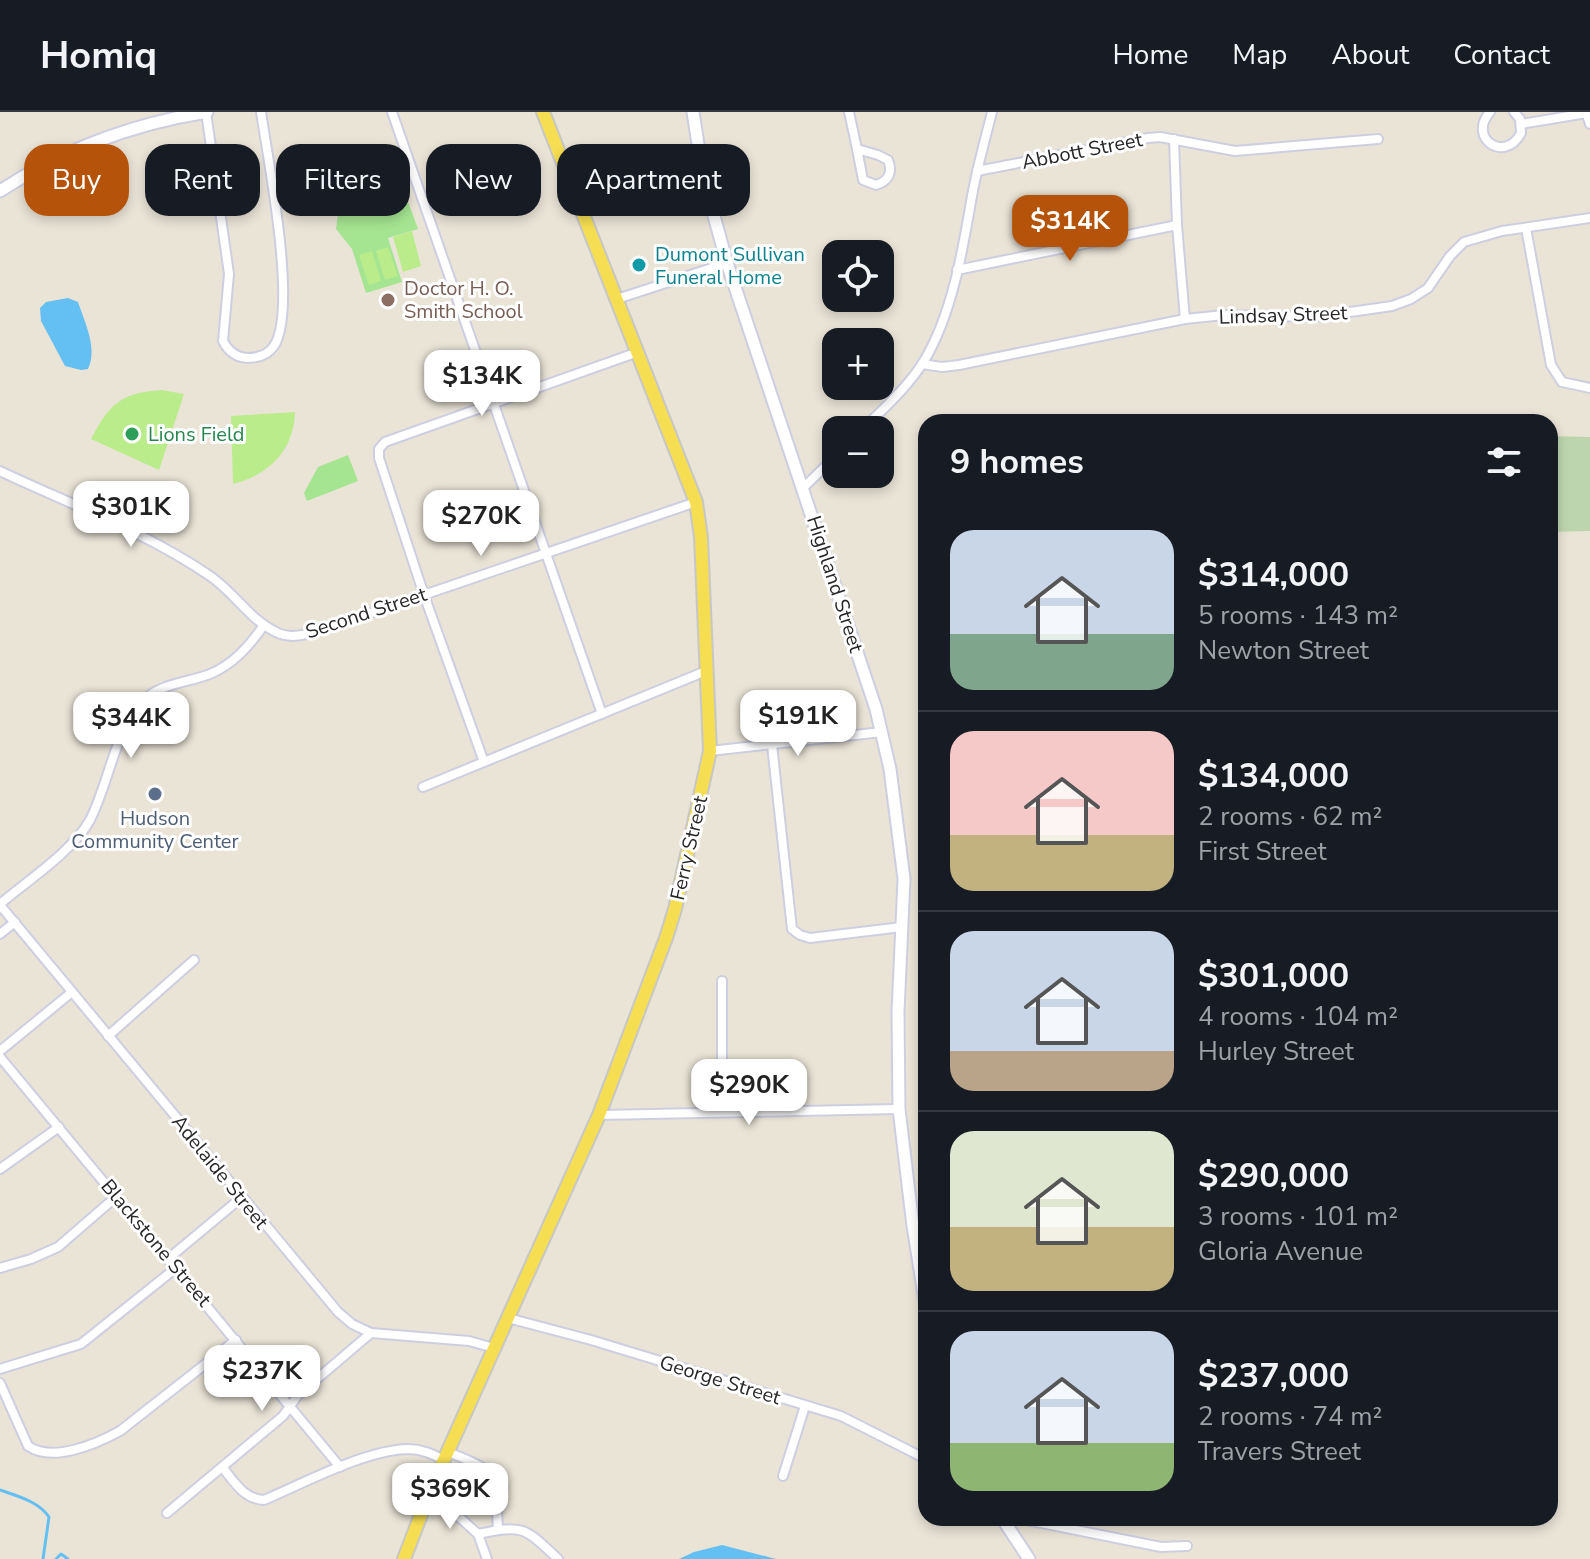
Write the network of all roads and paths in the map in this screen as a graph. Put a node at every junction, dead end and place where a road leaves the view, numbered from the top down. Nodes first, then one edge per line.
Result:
1 (207, 112) edge
2 (261, 112) edge
3 (392, 112) edge
4 (543, 112) edge
5 (693, 112) edge
6 (849, 112) edge
7 (992, 112) edge
8 (1490, 112) edge
9 (1514, 112) edge
10 (1586, 113) edge
11 (1521, 124) junction
12 (1590, 124) edge
13 (1174, 139) junction
14 (1378, 139) dead end
15 (857, 149) junction
16 (977, 171) junction
17 (0, 191) edge
18 (1590, 218) edge
19 (1177, 225) junction
20 (1526, 228) junction
21 (727, 263) junction
22 (957, 270) junction
23 (617, 299) junction
24 (1185, 319) junction
25 (638, 352) junction
26 (922, 364) junction
27 (1590, 388) edge
28 (493, 402) junction
29 (876, 416) edge
30 (822, 470) edge
31 (0, 471) edge
32 (803, 488) junction
33 (696, 502) junction
34 (547, 551) junction
35 (424, 595) junction
36 (264, 625) junction
37 (706, 671) junction
38 (602, 714) junction
39 (882, 732) junction
40 (772, 745) junction
41 (710, 751) junction
42 (484, 762) junction
43 (423, 787) dead end
44 (0, 904) edge
45 (15, 922) junction
46 (902, 927) junction
47 (0, 934) edge
48 (194, 960) dead end
49 (722, 981) dead end
50 (72, 992) junction
51 (108, 1036) junction
52 (0, 1051) edge
53 (0, 1057) edge
54 (899, 1109) junction
55 (722, 1111) junction
56 (599, 1115) junction
57 (59, 1127) junction
58 (0, 1169) edge
59 (117, 1196) junction
60 (241, 1198) junction
61 (918, 1257) edge
62 (169, 1258) junction
63 (0, 1268) edge
64 (176, 1268) junction
65 (508, 1318) junction
66 (371, 1333) junction
67 (236, 1340) junction
68 (494, 1348) junction
69 (0, 1369) edge
70 (0, 1383) edge
71 (290, 1405) junction
72 (805, 1406) junction
73 (918, 1455) edge
74 (446, 1456) junction
75 (340, 1467) junction
76 (223, 1468) junction
77 (783, 1476) dead end
78 (430, 1491) junction
79 (167, 1513) dead end
80 (1007, 1526) edge
81 (1056, 1526) edge
82 (498, 1530) junction
83 (478, 1534) junction
84 (1187, 1546) dead end
85 (404, 1559) edge
86 (487, 1559) edge
87 (558, 1559) edge
88 (1029, 1559) edge

1 - 2 street
1 - 17 street
3 - 28 street
4 - 23 main road, Ferry Street
5 - 21 street, Highland Street
6 - 15 street
7 - 16 street
8 - 11 street
9 - 11 street
10 - 11 street
10 - 12 street
13 - 14 street, Abbott Street
13 - 16 street, Abbott Street
13 - 19 street
15 - 15 street
16 - 22 street
18 - 20 street, Lindsay Street
19 - 22 street
19 - 24 street
20 - 24 street, Lindsay Street
20 - 27 street
21 - 23 street
21 - 32 street, Highland Street
22 - 26 street
23 - 25 main road, Ferry Street
24 - 26 street, Lindsay Street
25 - 28 street
25 - 33 main road, Ferry Street
26 - 29 street
28 - 34 street
28 - 35 street
30 - 32 street
31 - 36 street
32 - 39 street, Highland Street
33 - 34 street, Second Street
33 - 37 main road, Ferry Street
34 - 35 street, Second Street
34 - 38 street
35 - 36 street, Second Street
35 - 42 street
36 - 44 street
37 - 38 street
37 - 41 main road, Ferry Street
38 - 42 street
39 - 40 street
39 - 46 street, Highland Street
40 - 41 street
40 - 46 street
41 - 56 main road, Ferry Street
42 - 43 street
44 - 45 street, Adelaide Street
45 - 47 street
45 - 50 street, Adelaide Street
46 - 54 street, Highland Street
48 - 51 street
49 - 55 street
50 - 51 street, Adelaide Street
50 - 52 street
51 - 60 street, Adelaide Street
53 - 57 street, Blackstone Street
54 - 55 street
54 - 61 street, Highland Street
55 - 56 street
56 - 65 main road, Ferry Street
57 - 58 street
57 - 59 street, Blackstone Street
59 - 62 street, Blackstone Street
59 - 63 street
60 - 62 street
60 - 66 street, Adelaide Street
62 - 64 street, Blackstone Street
64 - 67 street, Blackstone Street
64 - 69 street
65 - 68 main road, Ferry Street
65 - 72 street, George Street
66 - 68 street, Adelaide Street
66 - 71 street
67 - 70 street
67 - 71 street, Blackstone Street
68 - 74 main road, Ferry Street
71 - 75 street, Blackstone Street
71 - 76 street
72 - 73 street, George Street
72 - 77 street
74 - 75 street
74 - 78 main road, Ferry Street
74 - 82 street
75 - 76 street
76 - 79 street
78 - 83 street
78 - 85 main road, Ferry Street
80 - 88 street
81 - 84 street
82 - 83 street
82 - 87 street
83 - 86 street

